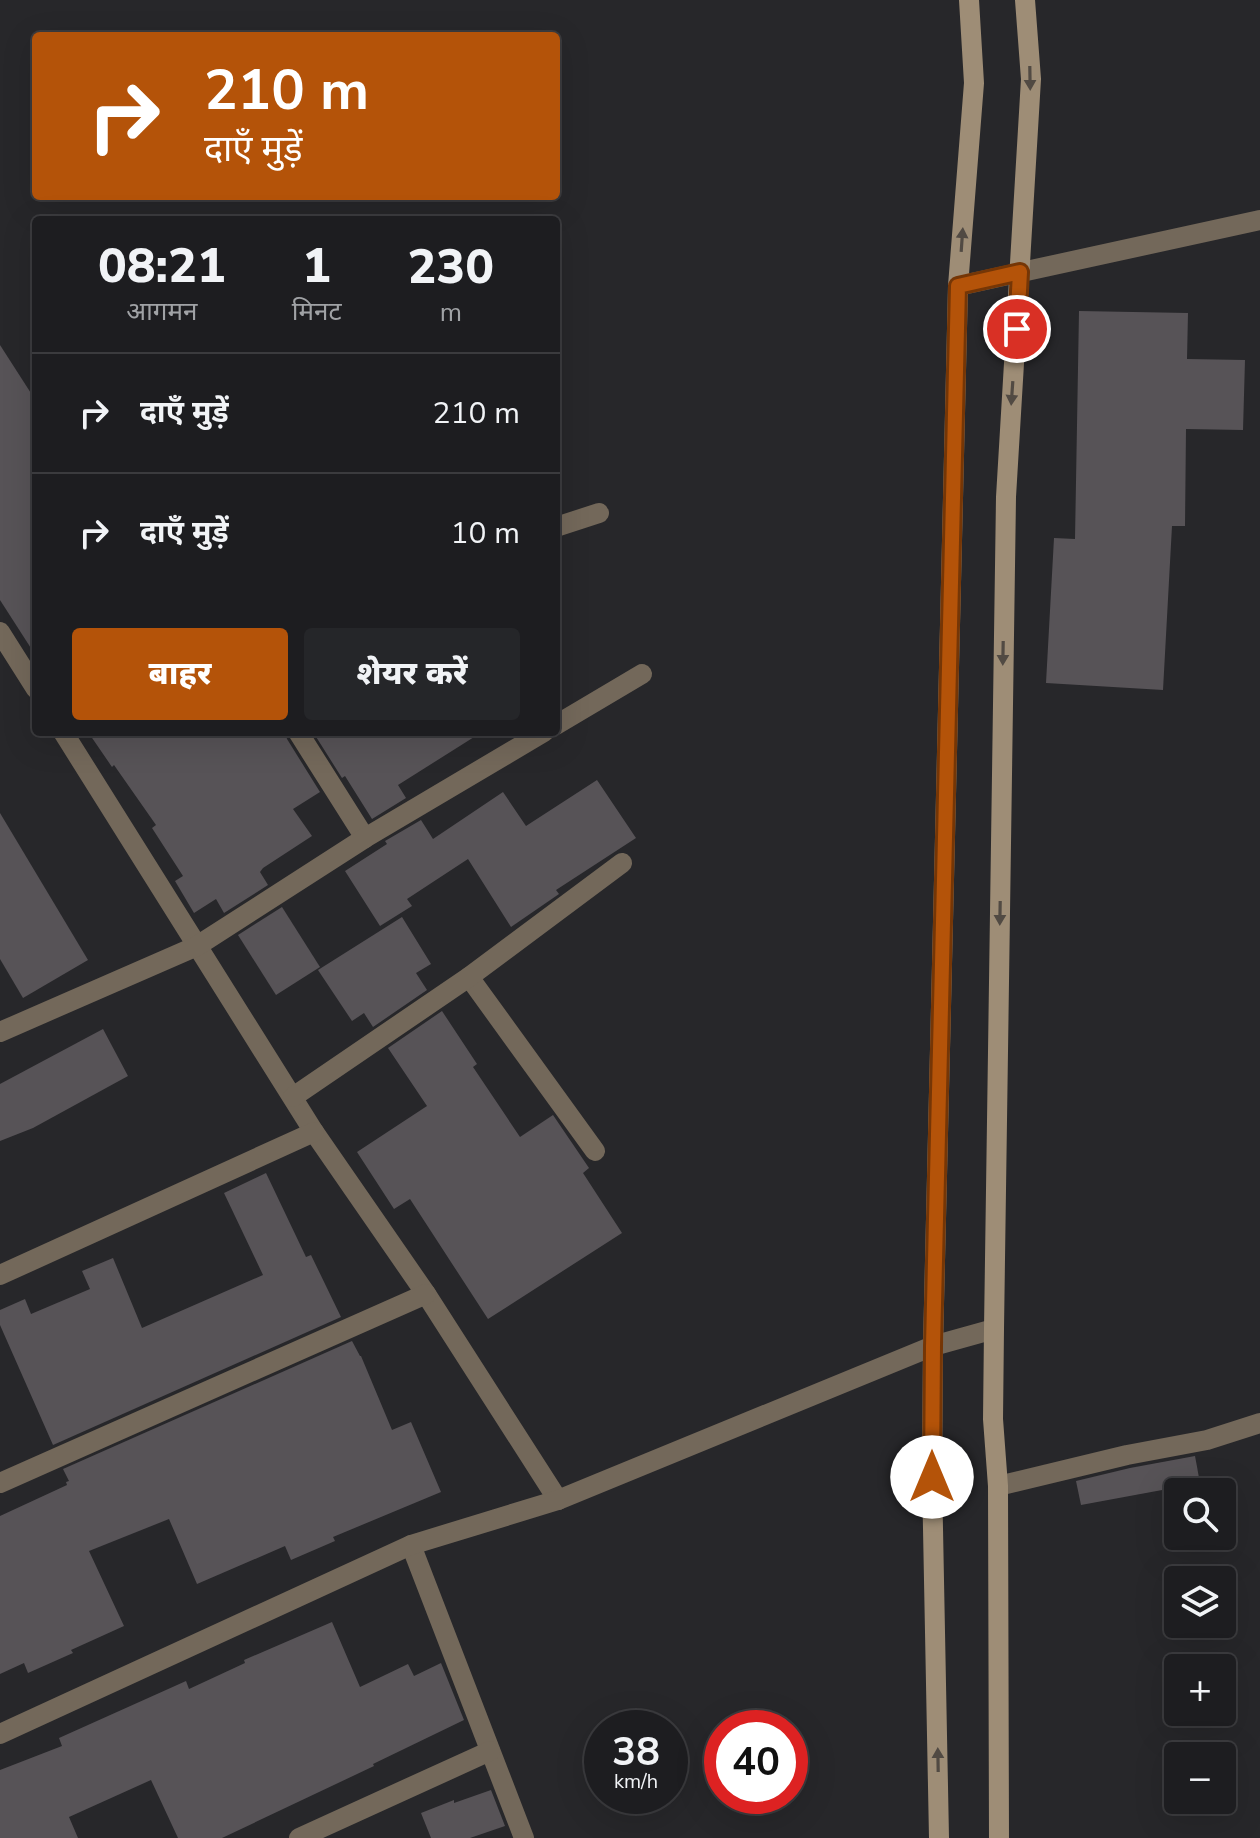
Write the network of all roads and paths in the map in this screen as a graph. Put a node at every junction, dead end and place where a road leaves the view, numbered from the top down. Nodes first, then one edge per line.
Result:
1 (969, 0) edge
2 (1025, 0) edge
3 (1260, 220) edge
4 (1020, 272) junction
5 (958, 286) junction
6 (599, 513) dead end
7 (560, 526) edge
8 (0, 632) edge
9 (642, 674) dead end
10 (32, 683) edge
11 (560, 723) edge
12 (66, 736) edge
13 (301, 736) edge
14 (537, 736) edge
15 (365, 838) junction
16 (622, 863) dead end
17 (197, 946) junction
18 (469, 977) junction
19 (0, 1032) edge
20 (293, 1097) junction
21 (314, 1132) junction
22 (595, 1151) dead end
23 (0, 1275) edge
24 (426, 1294) junction
25 (994, 1329) junction
26 (933, 1346) junction
27 (1260, 1423) edge
28 (0, 1483) edge
29 (998, 1486) junction
30 (558, 1500) junction
31 (411, 1545) junction
32 (0, 1734) edge
33 (490, 1751) junction
34 (299, 1838) edge
35 (524, 1838) edge
36 (939, 1838) edge
37 (999, 1838) edge

5 -> 1 street
2 -> 4 street
3 - 4 street
4 - 5 street
4 -> 25 street
5 - 26 street
6 - 7 street
8 - 10 street
9 - 11 street
12 - 17 street
13 - 15 street
14 - 15 street
15 - 17 street
16 - 18 street
17 - 19 street
17 - 20 street
18 - 20 street
18 - 22 street
20 - 21 street
21 - 23 street
21 - 24 street
24 - 28 street
24 - 30 street
25 - 26 street
25 - 29 street
26 - 30 street
36 -> 26 street
27 - 29 street
29 - 37 street
30 - 31 street
31 - 32 street
31 - 33 street
33 - 34 street
33 - 35 street

